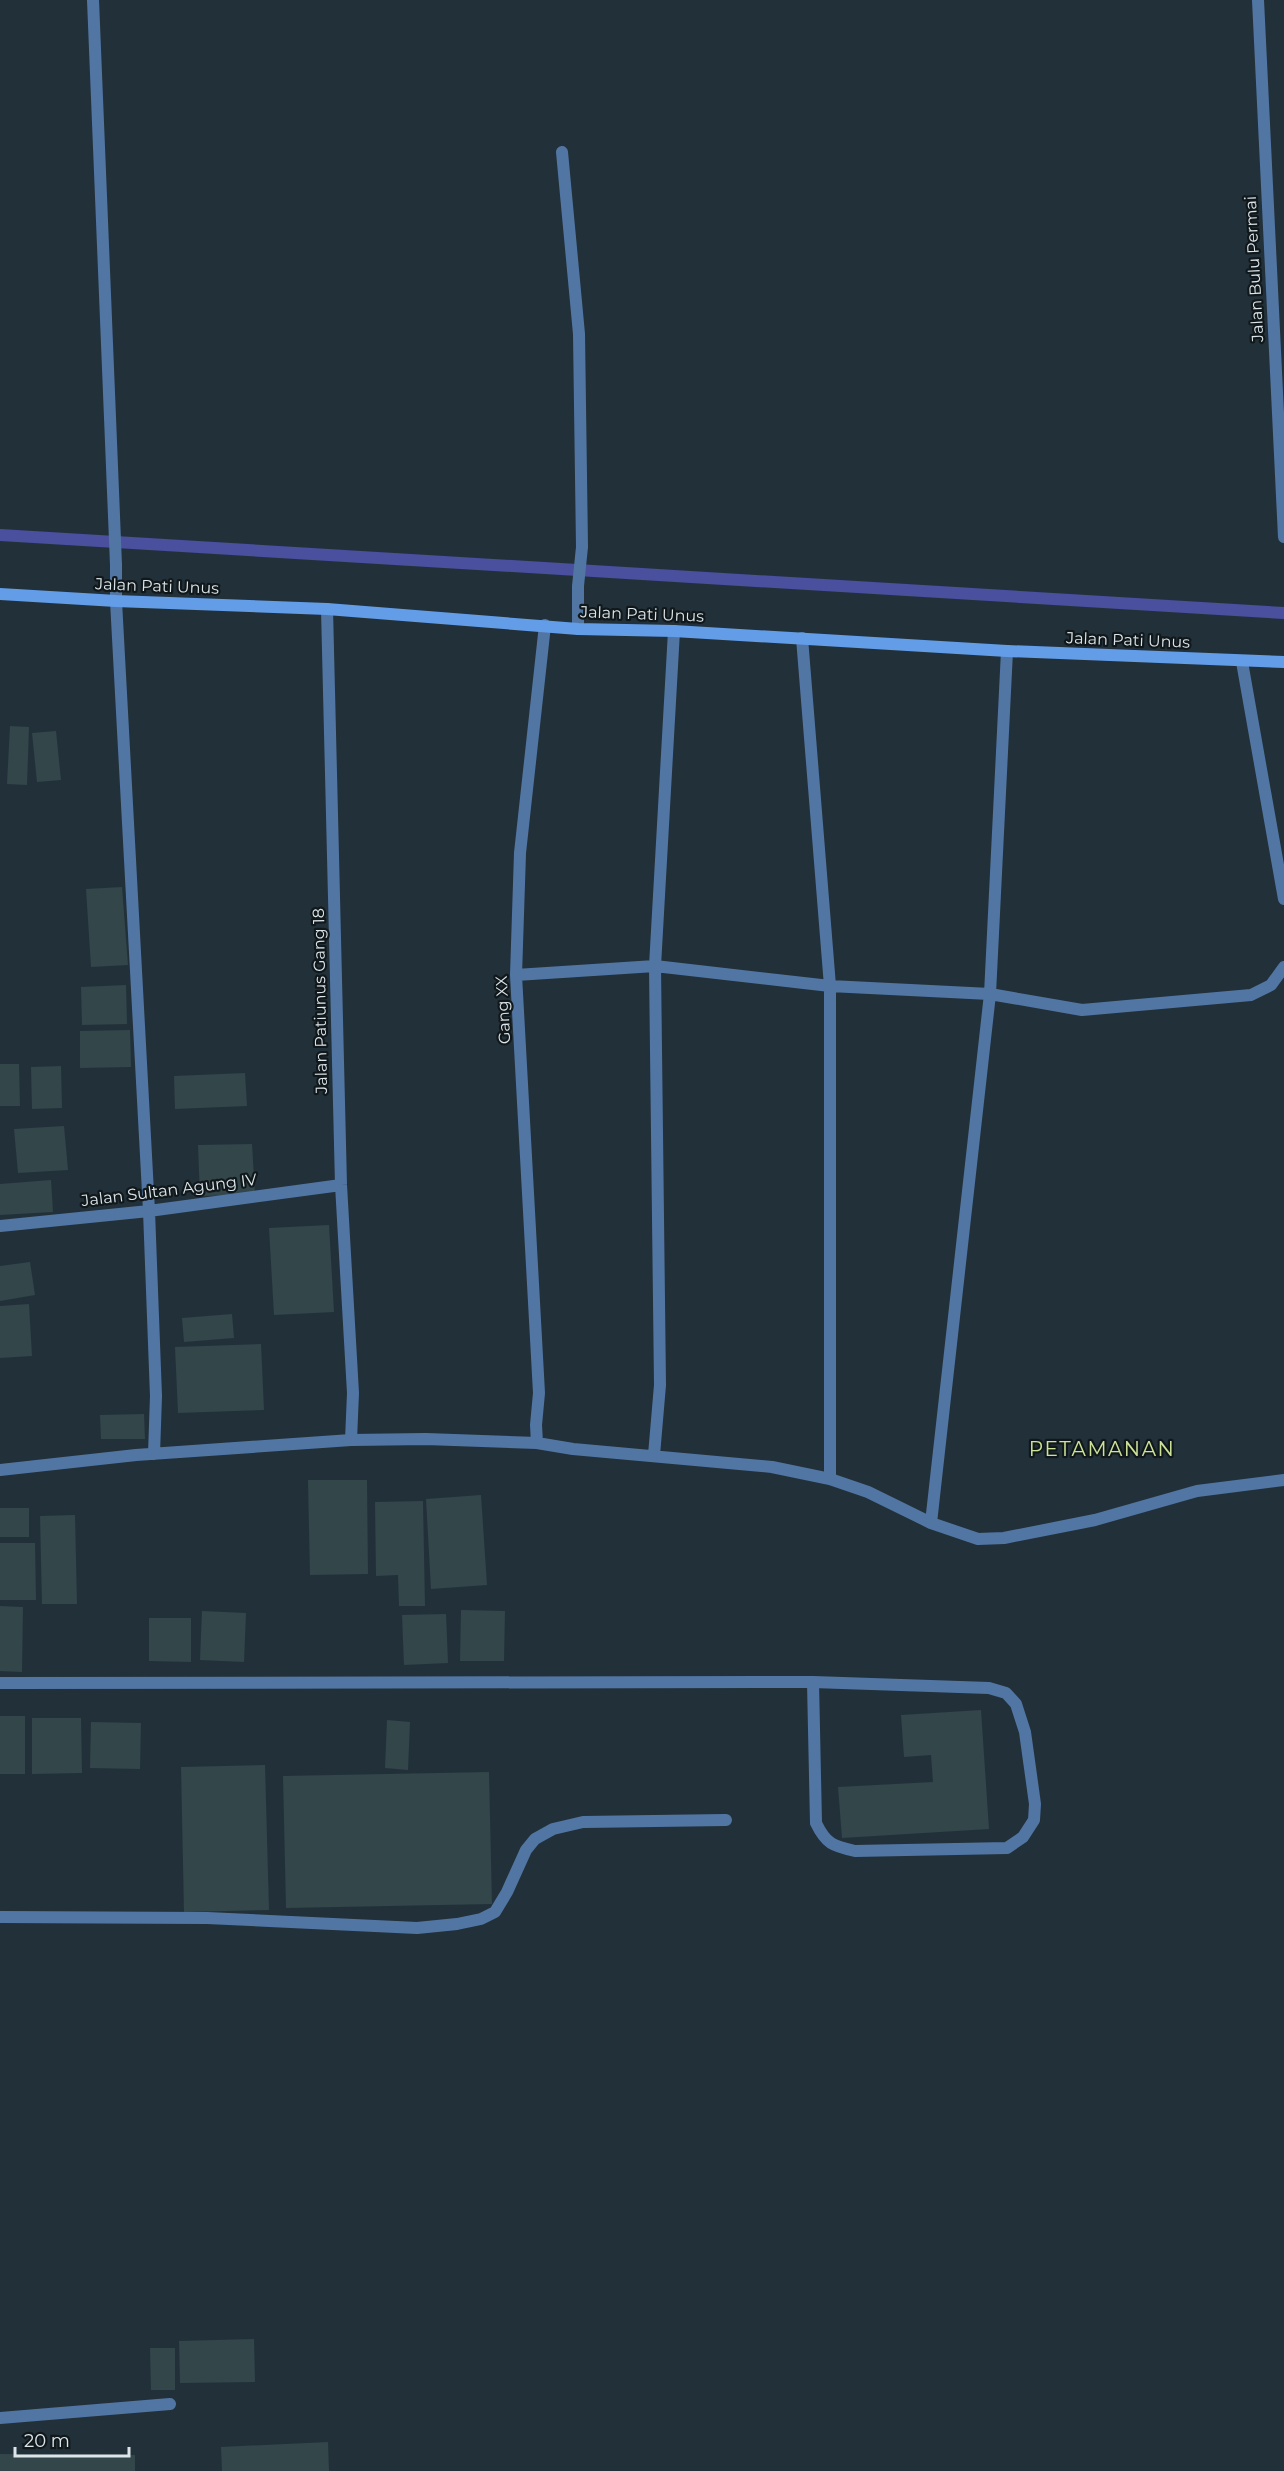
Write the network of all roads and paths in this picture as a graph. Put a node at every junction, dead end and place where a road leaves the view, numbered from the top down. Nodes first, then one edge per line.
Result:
1 (93, 0) edge
2 (1258, 0) edge
3 (562, 152) dead end
4 (1284, 537) edge
5 (0, 594) edge
6 (116, 601) junction
7 (327, 609) junction
8 (545, 625) junction
9 (578, 629) junction
10 (674, 631) junction
11 (802, 638) junction
12 (1007, 651) junction
13 (1242, 662) junction
14 (1284, 662) edge
15 (1284, 899) edge
16 (655, 966) junction
17 (1284, 967) edge
18 (516, 975) junction
19 (831, 986) junction
20 (990, 994) junction
21 (341, 1185) junction
22 (149, 1211) junction
23 (0, 1226) edge
24 (351, 1440) junction
25 (537, 1443) junction
26 (154, 1454) junction
27 (654, 1455) junction
28 (0, 1470) edge
29 (830, 1479) junction
30 (1284, 1480) edge
31 (931, 1523) junction
32 (813, 1682) junction
33 (0, 1683) edge
34 (726, 1820) dead end
35 (0, 1917) edge
36 (170, 2404) dead end
37 (0, 2418) edge

1 - 6 street
2 - 4 street, Jalan Bulu Permai
3 - 9 street
5 - 6 main road, Jalan Pati Unus
6 - 7 main road, Jalan Pati Unus
6 - 22 street
7 - 8 main road, Jalan Pati Unus
7 - 21 street, Jalan Patiunus Gang 18
8 - 9 main road, Jalan Pati Unus
8 - 18 street, Gang XX
9 - 10 main road, Jalan Pati Unus
10 - 11 main road, Jalan Pati Unus
10 - 16 street
11 - 12 main road, Jalan Pati Unus
11 - 19 street
12 - 13 main road, Jalan Pati Unus
12 - 20 street
13 - 14 main road, Jalan Pati Unus
13 - 15 street
16 - 18 street
16 - 19 street
16 - 27 street
17 - 20 street
18 - 25 street, Gang XX
19 - 20 street
19 - 29 street
20 - 31 street
21 - 22 street, Jalan Sultan Agung IV
21 - 24 street, Jalan Patiunus Gang 18
22 - 23 street, Jalan Sultan Agung IV
22 - 26 street
24 - 25 street
24 - 26 street
25 - 27 street
26 - 28 street
27 - 29 street
29 - 31 street
30 - 31 street
32 - 32 street
32 - 33 street
34 - 35 street
36 - 37 street

